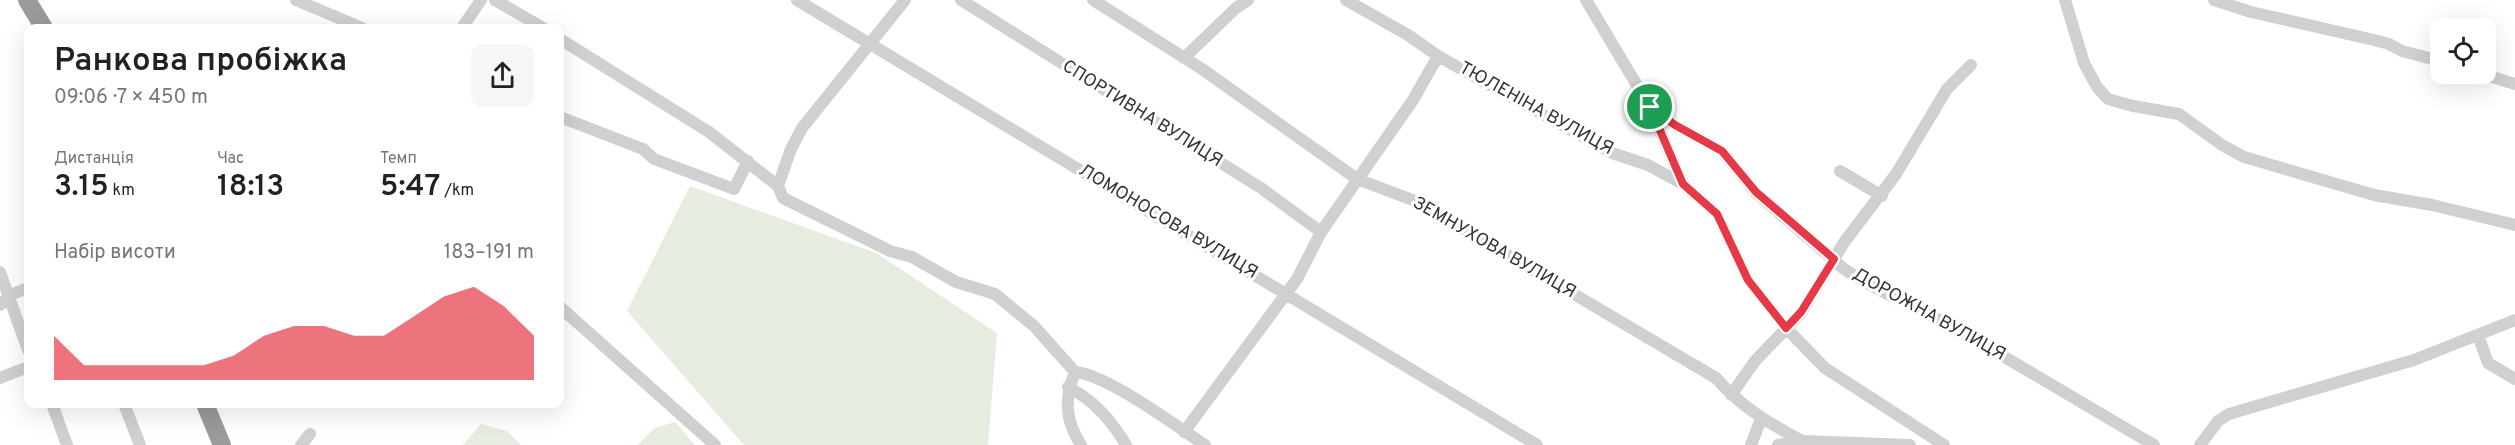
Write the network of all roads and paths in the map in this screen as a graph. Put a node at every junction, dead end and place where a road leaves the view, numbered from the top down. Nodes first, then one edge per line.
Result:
1 (27, 0) edge
2 (296, 0) edge
3 (481, 0) edge
4 (495, 0) edge
5 (797, 0) edge
6 (905, 0) edge
7 (961, 0) edge
8 (1093, 0) edge
9 (1248, 0) edge
10 (1346, 0) edge
11 (1586, 0) edge
12 (2065, 0) edge
13 (2214, 0) edge
14 (42, 24) edge
15 (353, 24) edge
16 (465, 24) edge
17 (536, 24) edge
18 (564, 41) edge
19 (871, 45) junction
20 (1438, 56) junction
21 (1184, 58) junction
22 (2430, 58) edge
23 (1971, 65) dead end
24 (2496, 78) edge
25 (2515, 84) edge
26 (1650, 107) junction
27 (564, 119) edge
28 (748, 161) junction
29 (1840, 171) dead end
30 (1357, 178) junction
31 (1683, 184) junction
32 (778, 186) junction
33 (1882, 196) junction
34 (2515, 225) edge
35 (1321, 232) junction
36 (1834, 259) junction
37 (0, 272) edge
38 (24, 290) edge
39 (1286, 292) junction
40 (10, 295) junction
41 (0, 305) edge
42 (564, 311) edge
43 (2515, 320) edge
44 (1786, 328) junction
45 (2478, 335) junction
46 (24, 340) edge
47 (24, 369) edge
48 (1075, 372) junction
49 (0, 378) edge
50 (2515, 379) edge
51 (1068, 387) junction
52 (1731, 395) junction
53 (53, 408) edge
54 (126, 408) edge
55 (207, 408) edge
56 (1761, 419) junction
57 (1184, 432) junction
58 (310, 434) dead end
59 (1802, 441) junction
60 (1872, 444) edge
61 (67, 445) edge
62 (140, 445) edge
63 (222, 445) edge
64 (301, 445) edge
65 (715, 445) edge
66 (1082, 445) edge
67 (1126, 445) edge
68 (1205, 445) edge
69 (1537, 445) edge
70 (1751, 445) edge
71 (1781, 445) edge
72 (1910, 445) edge
73 (1944, 445) edge
74 (2154, 445) edge
75 (2200, 445) edge

1 - 14 highway
2 - 15 street
3 - 16 street
4 - 17 street
5 - 19 street, ЛОМОНОСОВА ВУЛИЦЯ
6 - 19 street
7 - 35 street, СПОРТИВНА ВУЛИЦЯ
8 - 21 street, ЗЕМНУХОВА ВУЛИЦЯ
9 - 21 street
10 - 20 street, ТЮЛЕНІНА ВУЛИЦЯ
11 - 26 street, ДОРОЖНА ВУЛИЦЯ
12 - 34 street
13 - 22 street
18 - 28 street
19 - 32 street
19 - 39 street, ЛОМОНОСОВА ВУЛИЦЯ
20 - 30 street
20 - 31 street, ТЮЛЕНІНА ВУЛИЦЯ
21 - 30 street, ЗЕМНУХОВА ВУЛИЦЯ
23 - 33 street
24 - 25 street
26 - 31 street
26 - 36 street, ДОРОЖНА ВУЛИЦЯ
27 - 28 street
28 - 32 street
29 - 33 street
30 - 35 street
30 - 52 street, ЗЕМНУХОВА ВУЛИЦЯ
31 - 44 street, ТЮЛЕНІНА ВУЛИЦЯ
32 - 48 street
33 - 36 street
35 - 39 street
36 - 44 street
36 - 74 street, ДОРОЖНА ВУЛИЦЯ
37 - 40 street
38 - 40 street
39 - 57 street
39 - 69 street, ЛОМОНОСОВА ВУЛИЦЯ
40 - 41 street
40 - 46 street
42 - 65 street
43 - 45 street
44 - 52 street
44 - 73 street, ТЮЛЕНІНА ВУЛИЦЯ
45 - 50 street
45 - 75 street
47 - 49 street
48 - 51 street
48 - 57 street
51 - 66 street
51 - 67 street
52 - 56 street, ЗЕМНУХОВА ВУЛИЦЯ
53 - 61 street
54 - 62 street
55 - 63 highway
56 - 59 street, ЗЕМНУХОВА ВУЛИЦЯ
56 - 70 street
57 - 68 street
58 - 64 street
59 - 60 street
59 - 71 street
60 - 72 street

